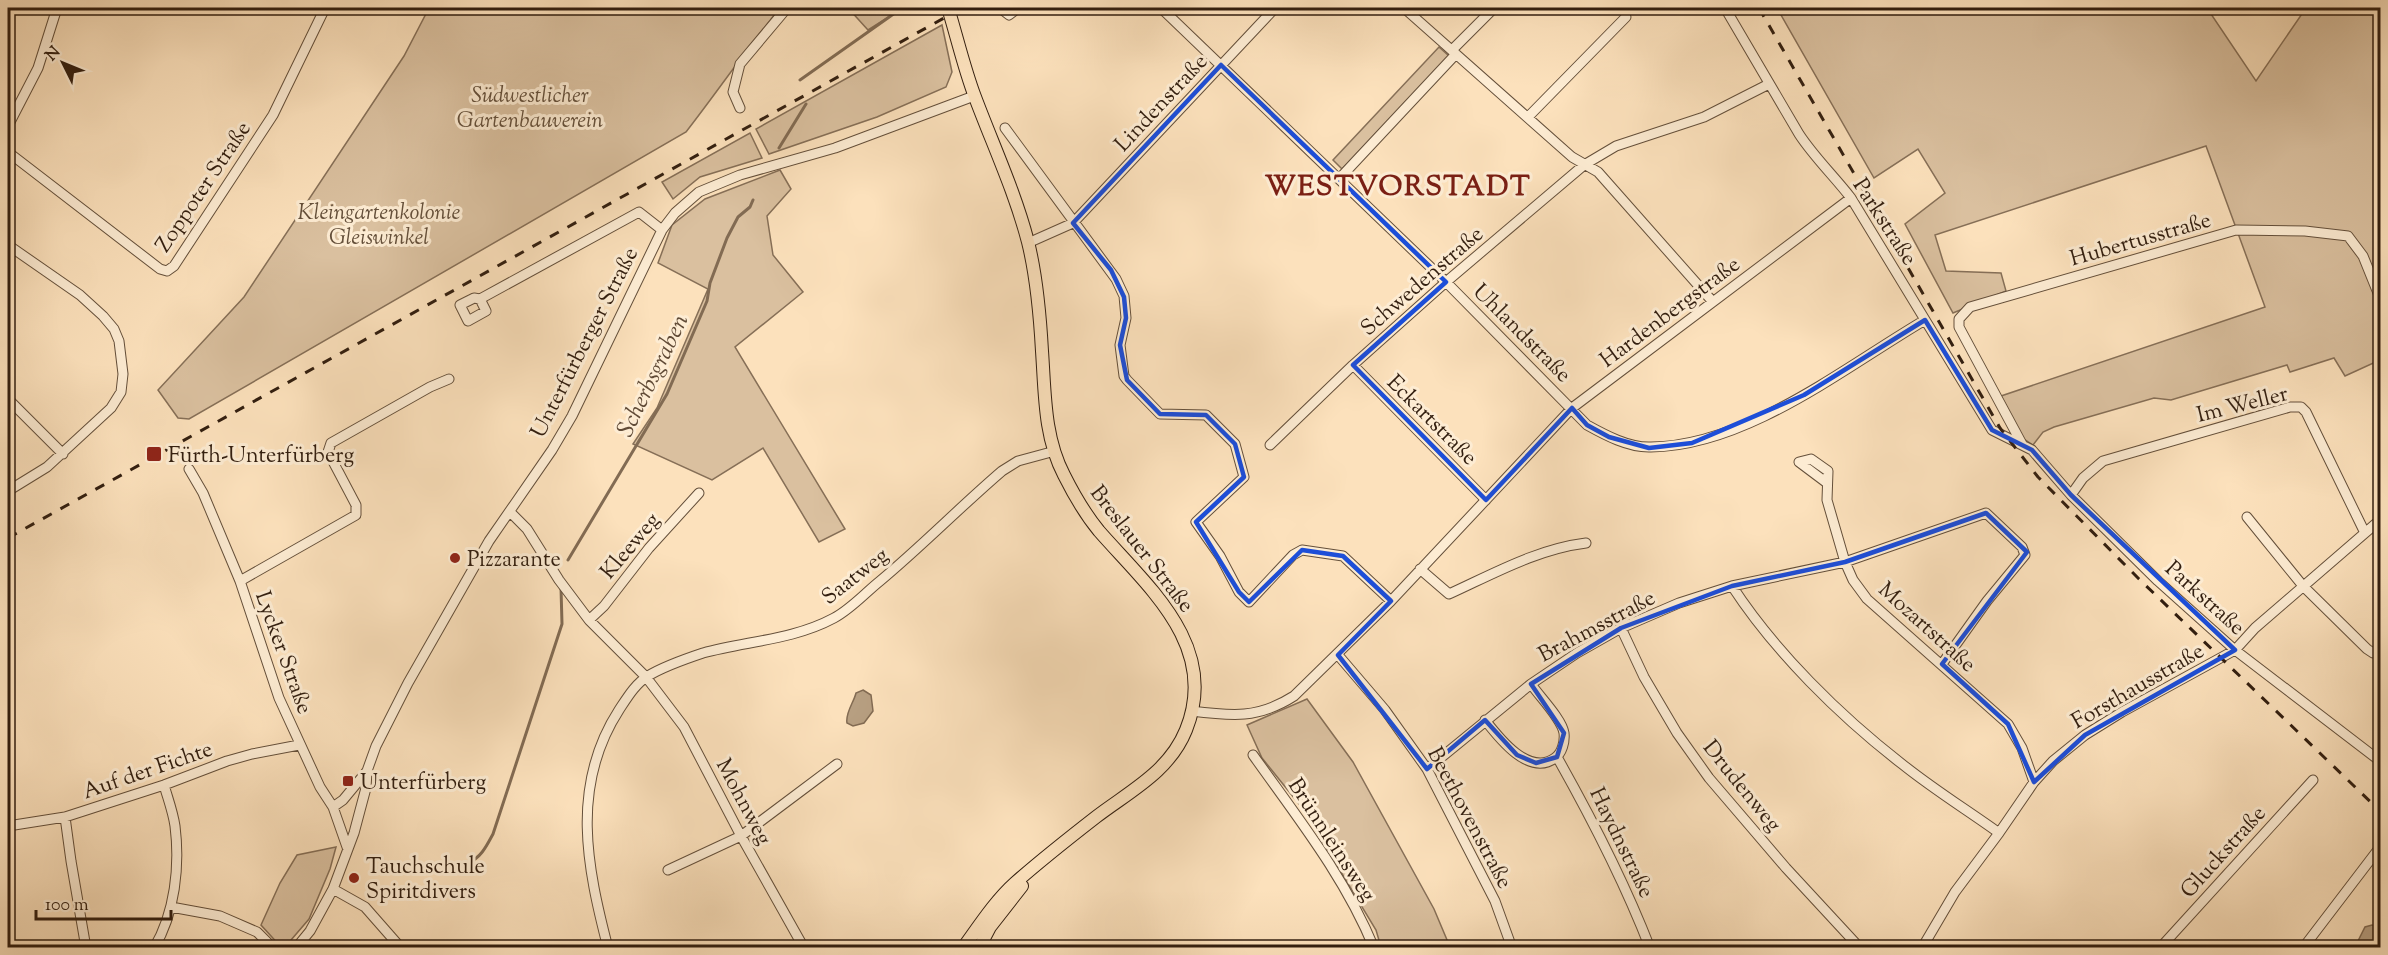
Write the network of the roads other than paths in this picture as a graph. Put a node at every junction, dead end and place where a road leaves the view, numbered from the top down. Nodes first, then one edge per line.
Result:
1 (57, 8) edge
2 (325, 8) edge
3 (787, 8) edge
4 (948, 8) edge
5 (1000, 8) edge
6 (1018, 8) edge
7 (1161, 8) edge
8 (1275, 8) edge
9 (1404, 8) edge
10 (1494, 8) edge
11 (1725, 8) edge
12 (1626, 17) dead end
13 (1454, 52) junction
14 (1221, 64) junction
15 (1769, 84) junction
16 (974, 96) junction
17 (740, 108) dead end
18 (1528, 117) junction
19 (8, 126) edge
20 (1005, 128) dead end
21 (8, 152) edge
22 (1584, 165) junction
23 (1340, 179) junction
24 (1851, 198) junction
25 (1073, 223) junction
26 (662, 230) junction
27 (1028, 243) junction
28 (8, 245) edge
29 (1446, 282) junction
30 (2380, 298) edge
31 (480, 299) dead end
32 (1713, 302) junction
33 (1925, 320) junction
34 (1959, 327) joint
35 (1353, 365) junction
36 (449, 380) dead end
37 (8, 399) edge
38 (1572, 408) junction
39 (2022, 444) junction
40 (1270, 445) dead end
41 (1055, 451) junction
42 (63, 454) junction
43 (189, 469) dead end
44 (1827, 483) dead end
45 (8, 491) edge
46 (699, 493) dead end
47 (2071, 495) junction
48 (1486, 500) junction
49 (510, 512) junction
50 (2247, 517) dead end
51 (2380, 520) edge
52 (2366, 533) junction
53 (1586, 543) dead end
54 (1845, 562) junction
55 (1420, 569) junction
56 (240, 581) junction
57 (1732, 586) junction
58 (2303, 586) junction
59 (1391, 601) junction
60 (589, 620) junction
61 (1621, 628) junction
62 (2235, 650) junction
63 (2380, 652) edge
64 (1338, 655) junction
65 (1942, 664) junction
66 (646, 677) junction
67 (1531, 684) junction
68 (1191, 711) junction
69 (1485, 720) junction
70 (299, 745) junction
71 (1253, 755) dead end
72 (1557, 757) junction
73 (2380, 761) edge
74 (837, 765) dead end
75 (1427, 769) junction
76 (367, 771) junction
77 (2313, 780) dead end
78 (2034, 782) junction
79 (165, 785) junction
80 (344, 800) junction
81 (333, 807) junction
82 (358, 814) junction
83 (65, 817) junction
84 (337, 821) junction
85 (8, 826) edge
86 (1999, 833) junction
87 (741, 836) junction
88 (347, 847) junction
89 (2377, 851) dead end
90 (1051, 854) junction
91 (668, 870) dead end
92 (333, 889) junction
93 (171, 907) junction
94 (801, 947) edge
95 (86, 948) edge
96 (154, 948) edge
97 (273, 948) edge
98 (296, 948) edge
99 (402, 948) edge
100 (608, 948) edge
101 (963, 948) edge
102 (979, 948) edge
103 (1374, 948) edge
104 (1512, 948) edge
105 (1650, 948) edge
106 (1860, 948) edge
107 (1922, 948) edge
108 (2160, 948) edge
109 (2303, 948) edge

1 - 19 street
2 - 21 street, Zoppoter Straße
3 - 17 street
4 - 16 main road, Breslauer Straße
5 - 6 street
7 - 14 street, Uhlandstraße
8 - 14 street, Lindenstraße
9 - 13 street
10 - 13 street
11 - 15 street, Parkstraße
12 - 18 street
13 - 18 street
13 - 23 street
14 - 23 street, Uhlandstraße
14 - 25 street, Lindenstraße
15 - 22 street, Schwedenstraße
15 - 24 street, Parkstraße
16 - 26 street, Unterfürberger Straße
16 - 27 main road, Breslauer Straße
18 - 22 street
20 - 25 street
22 - 29 street, Schwedenstraße
22 - 32 street
23 - 29 street, Uhlandstraße
24 - 32 street, Hardenbergstraße
24 - 33 street, Parkstraße
25 - 27 street, Lindenstraße
25 - 59 street
26 - 31 street
26 - 49 street, Unterfürberger Straße
27 - 41 main road, Breslauer Straße
28 - 42 street
29 - 35 street, Schwedenstraße
29 - 38 street, Uhlandstraße
30 - 34 street, Hubertusstraße
32 - 38 street, Hardenbergstraße
33 - 38 street, Uhlandstraße
33 - 39 street, Parkstraße
34 - 39 street, Parkstraße
35 - 40 street, Schwedenstraße
35 - 48 street, Eckartstraße
36 - 56 street
37 - 42 street
38 - 48 street, Hardenbergstraße
39 - 47 street, Parkstraße
41 - 66 street, Saatweg
41 - 68 main road, Breslauer Straße
42 - 45 street
43 - 56 street, Lycker Straße
44 - 54 street, Mozartstraße
46 - 60 street, Kleeweg
47 - 52 street, Im Weller
47 - 62 street, Parkstraße
48 - 55 street, Hardenbergstraße
49 - 60 street, Mohnweg
49 - 76 street, Unterfürberger Straße
50 - 58 street
51 - 52 street, Forsthausstraße
52 - 58 street, Forsthausstraße
53 - 55 street
54 - 57 street, Brahmsstraße
54 - 65 street, Mozartstraße
54 - 65 street, Brahmsstraße
55 - 59 street, Hardenbergstraße
56 - 70 street, Lycker Straße
57 - 61 street, Brahmsstraße
57 - 86 street
58 - 62 street, Forsthausstraße
58 - 63 street
59 - 64 street, Hardenbergstraße
60 - 66 street, Mohnweg
61 - 67 street, Brahmsstraße
61 - 106 street, Drudenweg
62 - 73 street, Parkstraße
62 - 78 street, Forsthausstraße
64 - 68 street, Hardenbergstraße
64 - 75 street, Beethovenstraße
65 - 78 street, Mozartstraße
66 - 87 street, Mohnweg
66 - 100 street
67 - 69 street, Brahmsstraße
67 - 72 street
68 - 90 main road, Breslauer Straße
69 - 72 street
69 - 75 street, Brahmsstraße
70 - 79 street, Auf der Fichte
70 - 81 street, Lycker Straße
71 - 103 street, Brünnleinsweg
72 - 105 street, Haydnstraße
74 - 87 street
75 - 104 street, Beethovenstraße
76 - 80 street, Unterfürberger Straße
76 - 82 street, Unterfürberger Straße
77 - 108 street, Gluckstraße
78 - 86 street, Forsthausstraße
79 - 83 street, Auf der Fichte
79 - 93 street
80 - 81 street, Unterfürberger Straße
80 - 82 street
81 - 84 street, Lycker Straße
82 - 84 street
82 - 88 street, Unterfürberger Straße
83 - 85 street, Auf der Fichte
83 - 95 street
84 - 88 street, Lycker Straße
86 - 107 street, Forsthausstraße
87 - 91 street
87 - 94 street, Mohnweg
88 - 92 street, Unterfürberger Straße
89 - 109 street
90 - 101 main road, Breslauer Straße
90 - 102 main road, Breslauer Straße
92 - 98 street, Unterfürberger Straße
92 - 99 street
93 - 96 street
93 - 97 street

